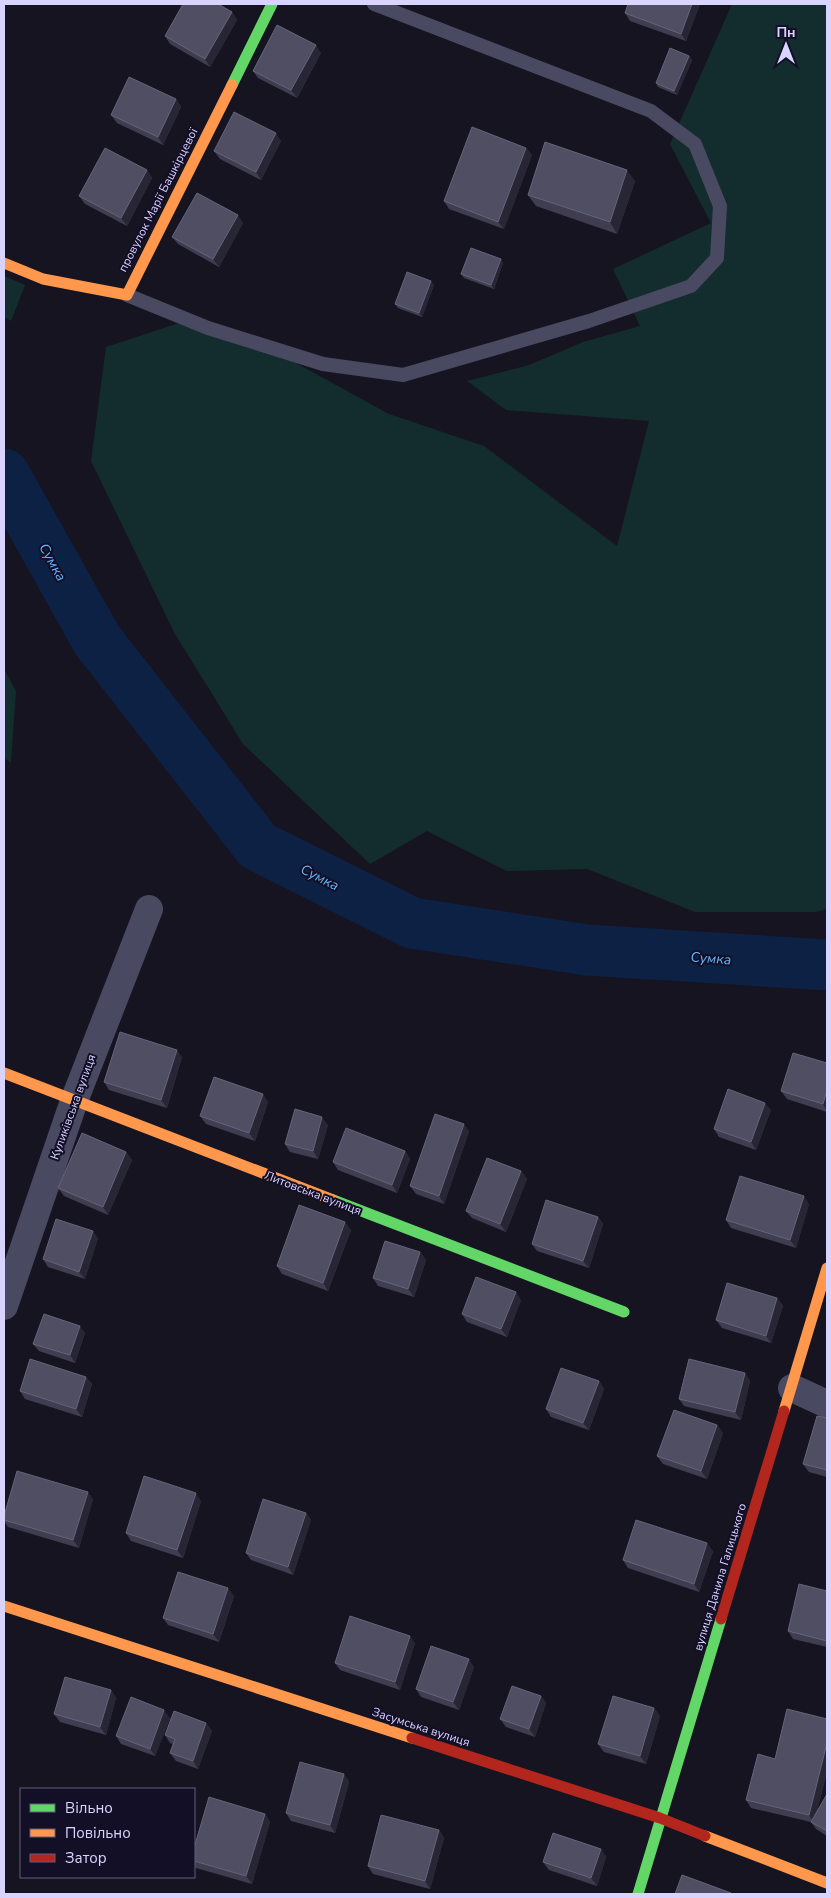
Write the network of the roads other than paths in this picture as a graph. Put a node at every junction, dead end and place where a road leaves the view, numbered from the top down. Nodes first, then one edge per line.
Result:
1 (272, 4) edge
2 (374, 4) edge
3 (4, 263) edge
4 (126, 295) junction
5 (149, 909) dead end
6 (4, 1073) edge
7 (74, 1102) junction
8 (827, 1268) edge
9 (4, 1306) edge
10 (624, 1312) dead end
11 (792, 1388) junction
12 (827, 1404) edge
13 (4, 1606) edge
14 (660, 1818) junction
15 (827, 1883) edge
16 (638, 1894) edge

1 - 4 street, провулок Марії Башкірцевої
2 - 4 lane
3 - 4 street
5 - 7 street, Куликівська вулиця
6 - 7 street, Литовська вулиця
7 - 9 street, Куликівська вулиця
7 - 10 street, Литовська вулиця
8 - 11 street, вулиця Данила Галицького
11 - 12 street
11 - 14 street, вулиця Данила Галицького
13 - 14 street, Засумська вулиця
14 - 15 street, Засумська вулиця
14 - 16 street, вулиця Данила Галицького

